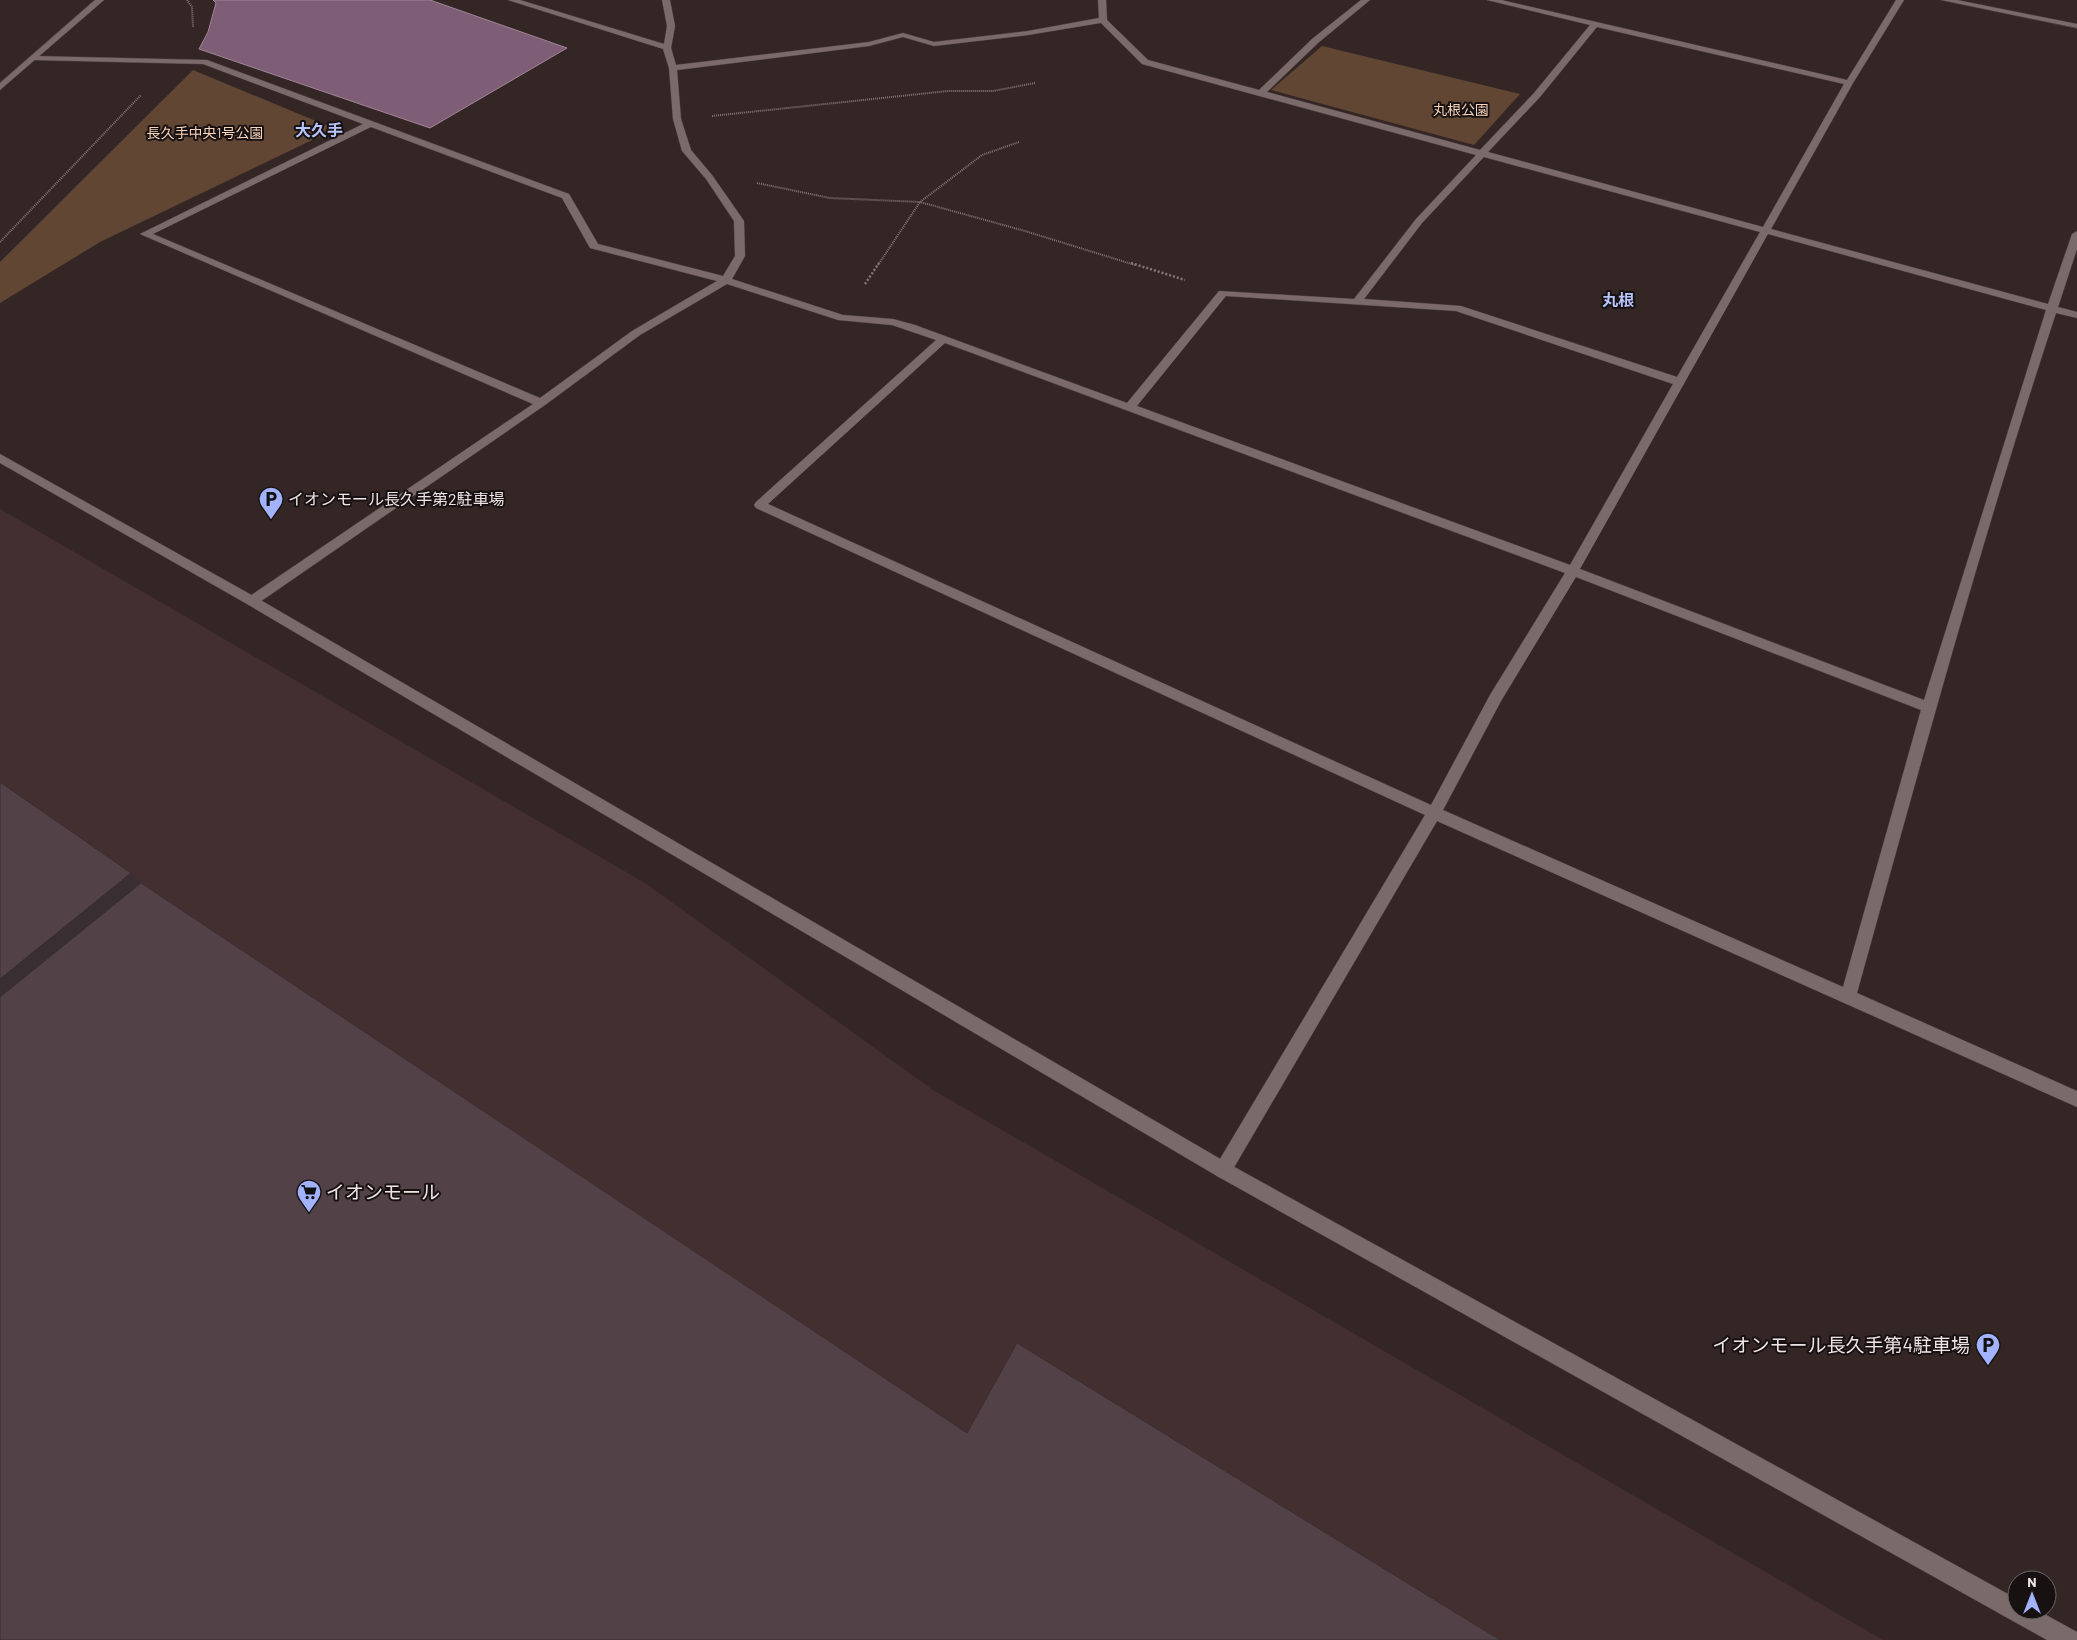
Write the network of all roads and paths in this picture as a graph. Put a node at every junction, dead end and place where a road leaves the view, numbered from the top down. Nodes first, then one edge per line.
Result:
1 (100, 0) edge
2 (512, 0) edge
3 (666, 0) edge
4 (1102, 0) edge
5 (1366, 0) edge
6 (1491, 0) edge
7 (1900, 0) edge
8 (1945, 0) edge
9 (1103, 20) junction
10 (1596, 24) junction
11 (2077, 26) edge
12 (667, 48) junction
13 (33, 58) junction
14 (174, 61) junction
15 (674, 68) junction
16 (1035, 83) dead end
17 (1849, 83) junction
18 (0, 87) edge
19 (1260, 94) junction
20 (677, 119) junction
21 (369, 124) junction
22 (1019, 142) dead end
23 (1482, 152) junction
24 (709, 178) junction
25 (920, 202) junction
26 (1765, 232) junction
27 (2077, 234) edge
28 (0, 242) edge
29 (726, 280) junction
30 (1223, 293) junction
31 (1357, 302) junction
32 (2052, 309) junction
33 (2077, 315) edge
34 (842, 318) junction
35 (944, 338) junction
36 (1680, 382) junction
37 (541, 403) junction
38 (1130, 407) junction
39 (0, 458) edge
40 (1573, 570) junction
41 (252, 601) junction
42 (1929, 707) junction
43 (1434, 813) junction
44 (1848, 997) junction
45 (2077, 1099) edge
46 (1223, 1170) junction
47 (2068, 1640) edge

1 - 13 street
2 - 12 street
3 - 12 street
4 - 9 street
5 - 19 street
6 - 10 street
7 - 17 street
8 - 11 street
9 - 15 street
9 - 19 street
10 - 17 street
10 - 23 street
12 - 15 street
13 - 14 street
13 - 18 street
14 - 21 street
14 - 28 path
15 - 20 street
16 - 20 path
17 - 26 street
19 - 23 street
20 - 24 street
21 - 29 street
21 - 37 street
22 - 25 path
23 - 26 street
23 - 31 street
24 - 25 path
24 - 29 street
25 - 30 path
25 - 34 path
26 - 32 street
26 - 36 street
27 - 32 street
29 - 34 street
29 - 37 street
30 - 31 street
30 - 38 street
31 - 36 street
32 - 33 street
32 - 42 street
34 - 35 street
35 - 38 street
35 - 43 street
36 - 40 street
37 - 41 street
38 - 40 street
39 - 41 street
40 - 42 street
40 - 43 street
41 - 46 street
42 - 44 street
43 - 44 street
43 - 46 street
44 - 45 street
46 - 47 street

